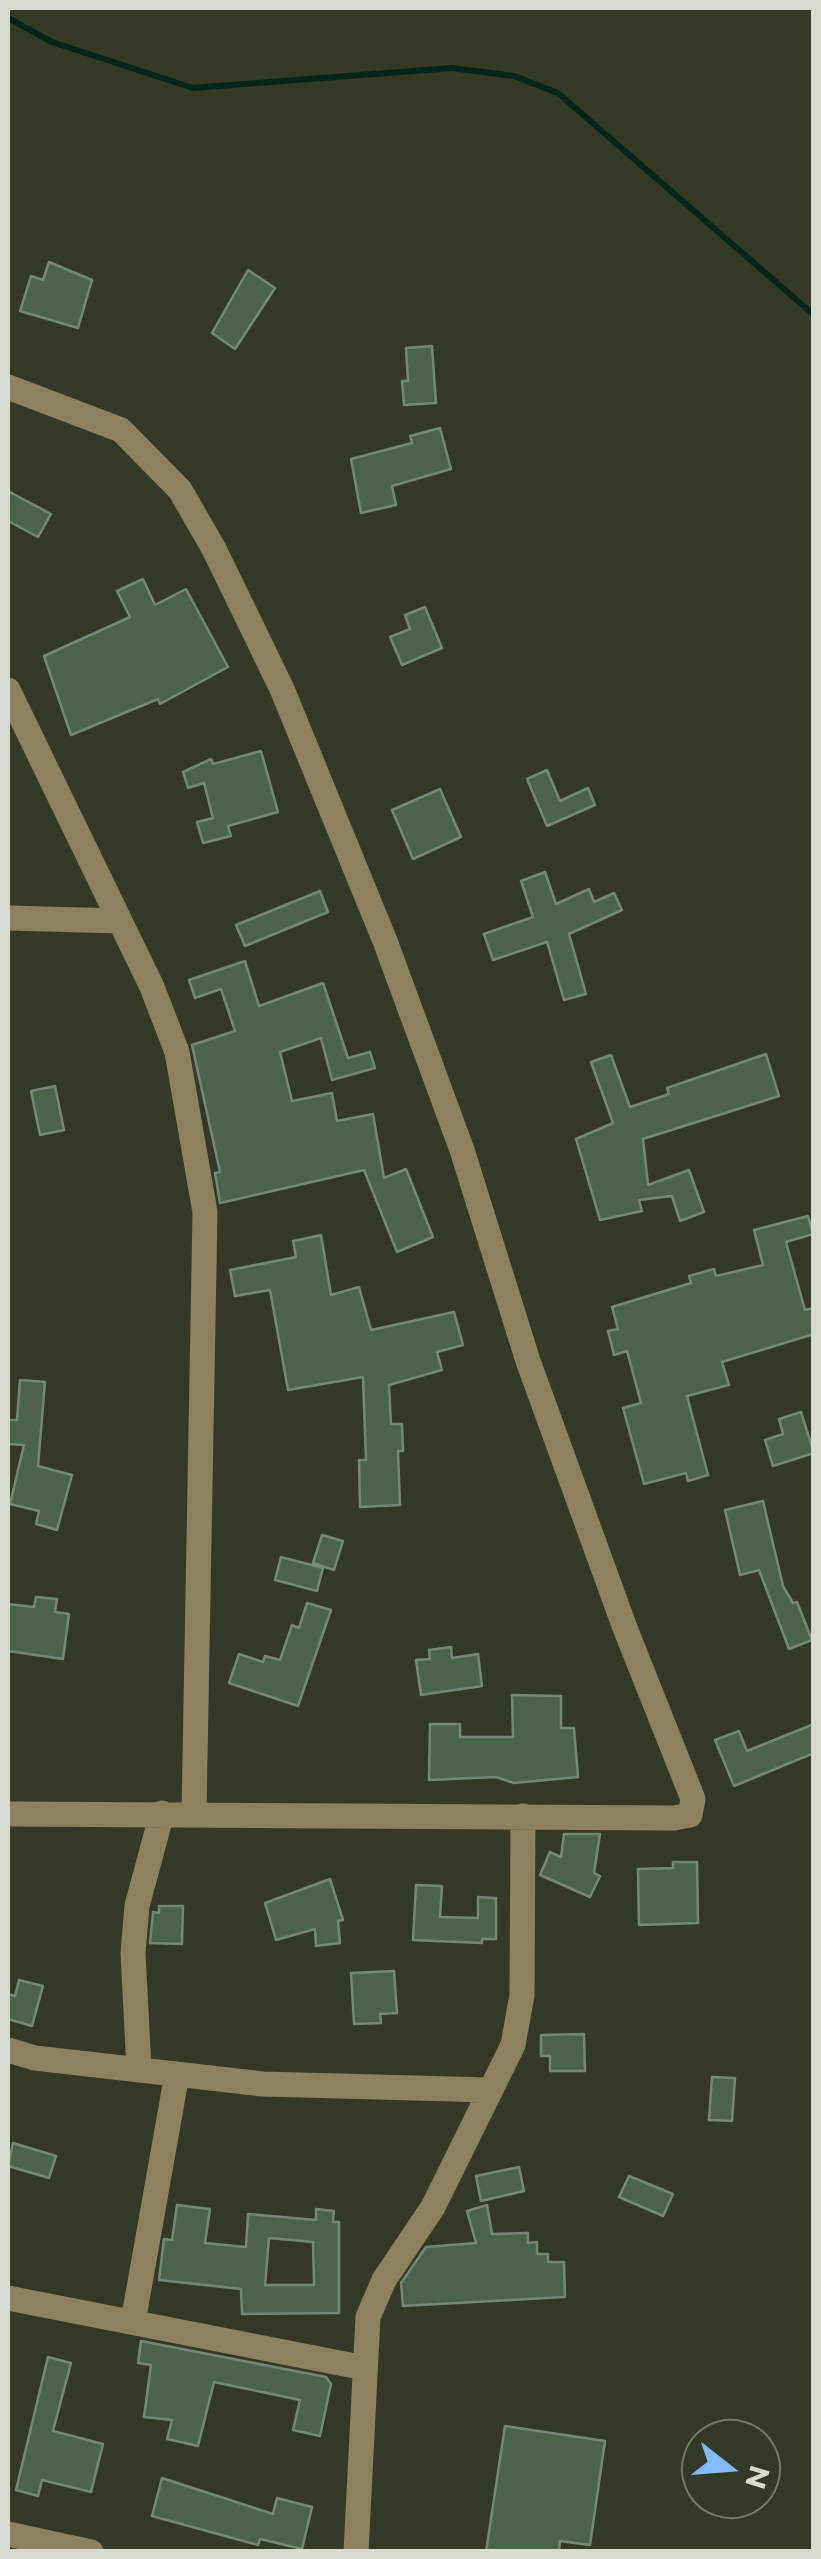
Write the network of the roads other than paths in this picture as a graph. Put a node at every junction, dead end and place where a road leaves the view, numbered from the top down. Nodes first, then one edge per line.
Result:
1 (8, 387) edge
2 (8, 690) edge
3 (8, 918) edge
4 (120, 922) junction
5 (162, 1813) junction
6 (194, 1813) junction
7 (8, 1814) edge
8 (523, 1816) junction
9 (8, 2050) edge
10 (140, 2069) junction
11 (177, 2074) junction
12 (490, 2090) junction
13 (8, 2298) edge
14 (132, 2322) junction
15 (364, 2368) junction
16 (8, 2534) edge
17 (91, 2552) edge
18 (356, 2552) edge

1 - 8 street
2 - 4 street
3 - 4 street
4 - 6 street
5 - 6 street
5 - 7 street
5 - 10 street
6 - 8 street
8 - 12 street
9 - 10 street
10 - 11 street
11 - 12 street
11 - 14 street
12 - 15 street
13 - 14 street
14 - 15 street
15 - 18 street
16 - 17 street

